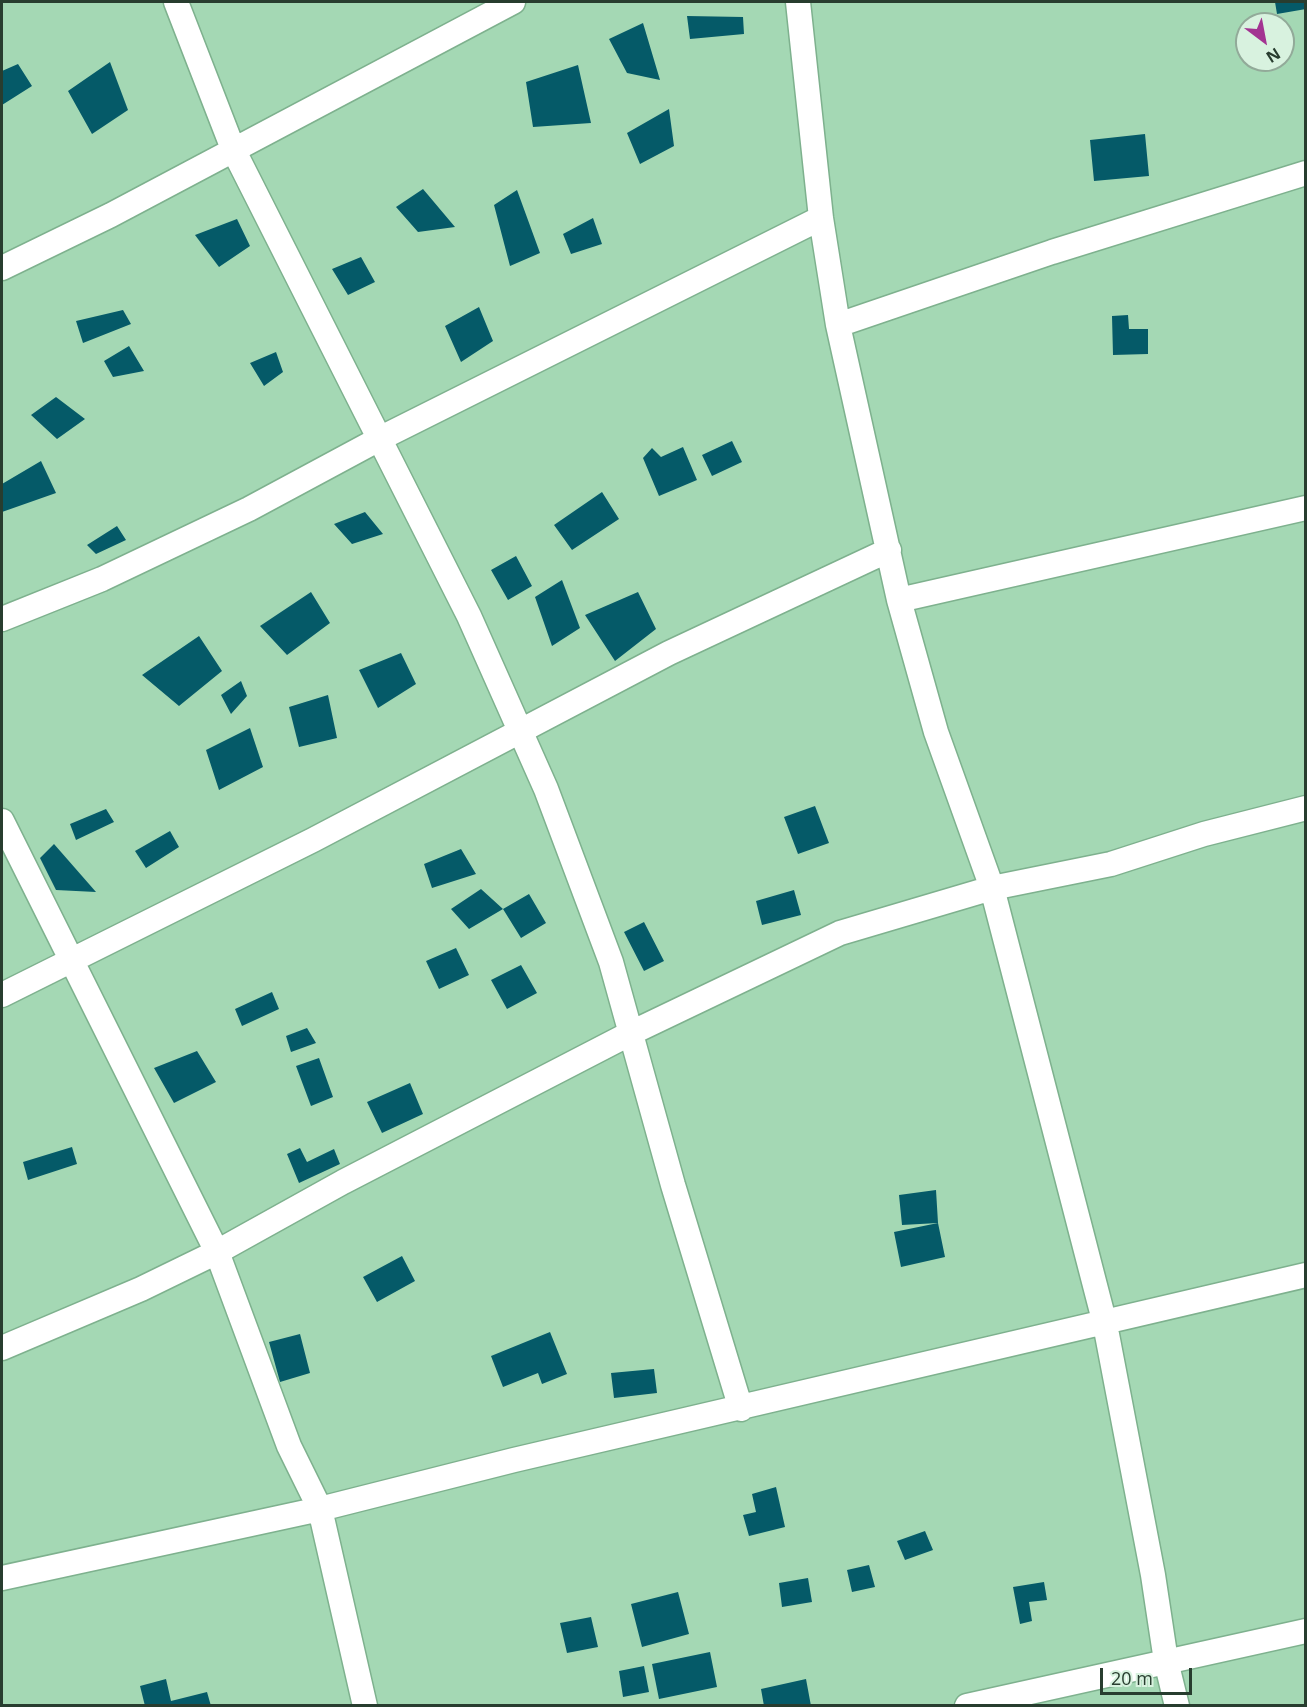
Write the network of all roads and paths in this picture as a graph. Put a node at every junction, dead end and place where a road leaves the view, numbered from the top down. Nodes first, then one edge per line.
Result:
1 (176, 2) edge
2 (513, 2) edge
3 (798, 2) edge
4 (233, 149) junction
5 (1305, 173) edge
6 (821, 218) junction
7 (2, 268) edge
8 (838, 325) junction
9 (381, 438) junction
10 (1305, 508) edge
11 (889, 550) junction
12 (899, 600) junction
13 (2, 619) edge
14 (522, 730) junction
15 (1305, 808) edge
16 (2, 821) edge
17 (992, 888) junction
18 (69, 960) junction
19 (2, 995) edge
20 (631, 1033) junction
21 (217, 1252) junction
22 (1305, 1275) edge
23 (1105, 1324) junction
24 (2, 1348) edge
25 (741, 1409) junction
26 (320, 1509) junction
27 (2, 1578) edge
28 (1305, 1631) edge
29 (1166, 1661) junction
30 (365, 1706) edge
31 (967, 1706) edge
32 (1177, 1706) edge

1 - 4 street
2 - 4 street
3 - 6 street
4 - 7 street
4 - 9 street
5 - 8 street
6 - 8 street
6 - 9 street
8 - 11 street
9 - 13 street
9 - 14 street
10 - 12 street
11 - 12 street
11 - 14 street
12 - 17 street
14 - 18 street
14 - 20 street
15 - 17 street
16 - 18 street
17 - 20 street
17 - 23 street
18 - 19 street
18 - 21 street
20 - 21 street
20 - 25 street
21 - 24 street
21 - 26 street
22 - 23 street
23 - 25 street
23 - 29 street
25 - 26 street
26 - 27 street
26 - 30 street
28 - 29 street
29 - 31 street
29 - 32 street

